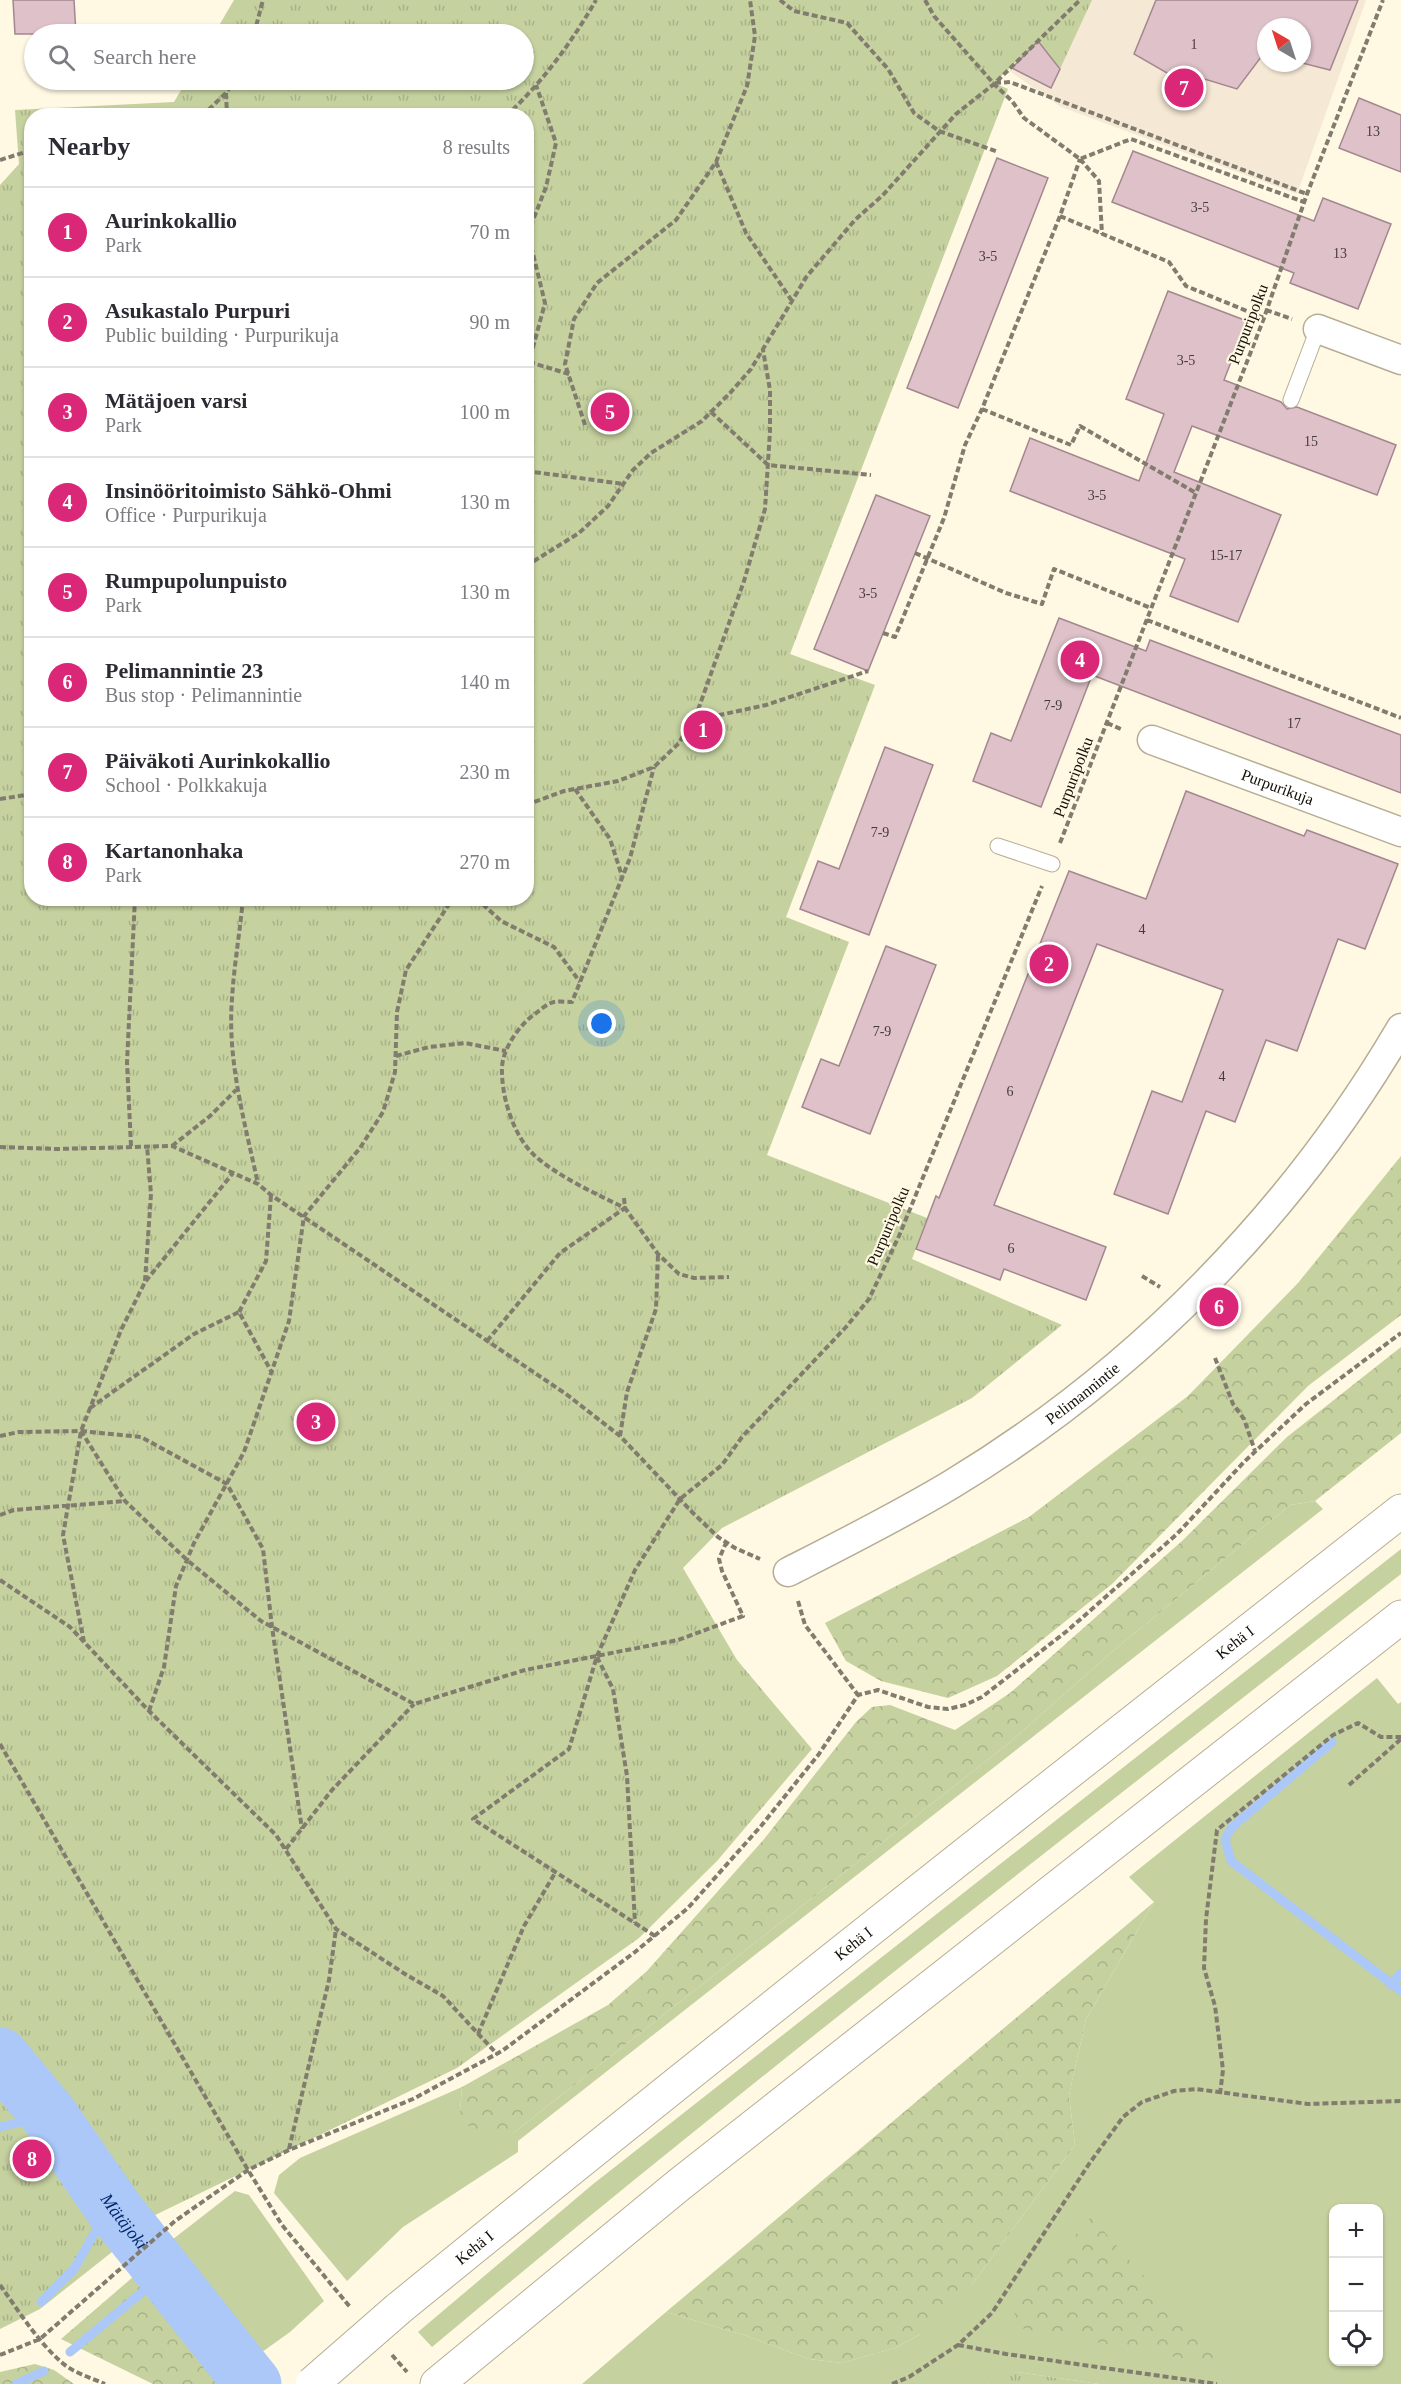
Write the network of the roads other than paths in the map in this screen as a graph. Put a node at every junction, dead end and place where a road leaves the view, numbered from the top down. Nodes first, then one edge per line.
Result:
1 (1318, 329) joint
2 (1401, 360) edge
3 (1291, 400) dead end
4 (1152, 740) dead end
5 (1401, 832) edge
6 (998, 846) dead end
7 (1052, 864) road end
8 (1401, 1028) edge
9 (1401, 1511) edge
10 (788, 1572) road end
11 (1401, 1617) edge
12 (433, 2377) edge
13 (312, 2384) edge

1 - 2 street
1 - 3 lane
4 - 5 street, Purpurikuja
6 - 7 lane
8 - 10 street, Pelimannintie
9 - 13 highway, Kehä I, bridge
11 - 12 highway

